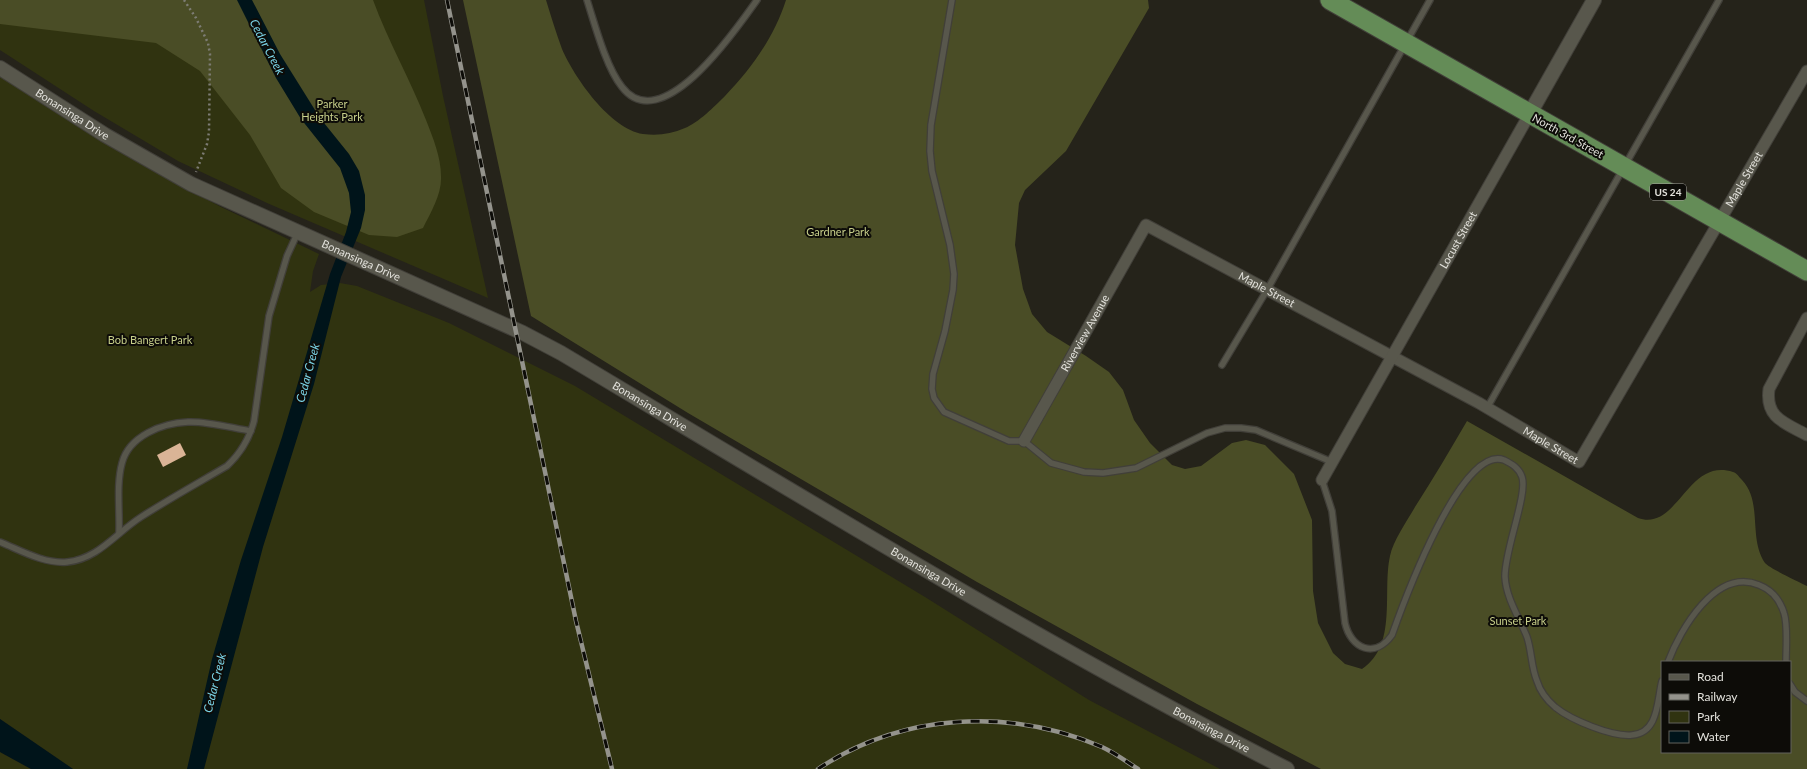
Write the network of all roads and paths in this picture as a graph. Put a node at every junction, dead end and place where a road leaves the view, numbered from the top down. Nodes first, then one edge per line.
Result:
1 (184, 0) edge
2 (587, 0) edge
3 (757, 0) edge
4 (952, 0) edge
5 (1330, 0) edge
6 (1430, 0) edge
7 (1594, 0) edge
8 (1719, 0) edge
9 (1406, 44) junction
10 (0, 68) edge
11 (1807, 71) edge
12 (1530, 115) junction
13 (1624, 167) junction
14 (190, 184) junction
15 (1720, 222) junction
16 (1146, 225) joint
17 (298, 232) junction
18 (1807, 271) edge
19 (1266, 290) junction
20 (1807, 318) edge
21 (1392, 358) junction
22 (1222, 364) dead end
23 (1487, 408) junction
24 (252, 431) junction
25 (1807, 435) edge
26 (1024, 441) junction
27 (1332, 462) junction
28 (1322, 480) joint
29 (119, 533) junction
30 (0, 542) edge
31 (1668, 661) edge
32 (1786, 661) edge
33 (1661, 686) edge
34 (1791, 686) edge
35 (1807, 701) edge
36 (1287, 769) edge

1 - 14 path
2 - 3 lane
4 - 26 lane
5 - 9 highway, North 3rd Street / US 24
6 - 9 lane
7 - 12 street, Locust Street
8 - 13 lane
9 - 12 highway, North 3rd Street / US 24
9 - 19 lane
10 - 14 street, Bonansinga Drive
11 - 15 street, Maple Street
12 - 13 highway, North 3rd Street / US 24
12 - 21 street, Locust Street
13 - 15 highway, North 3rd Street / US 24
13 - 23 lane
14 - 17 street, Bonansinga Drive
15 - 18 highway, North 3rd Street / US 24
15 - 23 street, Maple Street
16 - 19 street, Maple Street
16 - 26 street, Riverview Avenue
17 - 24 lane
17 - 36 street, Bonansinga Drive
19 - 21 street, Maple Street
19 - 22 lane
20 - 25 street
21 - 23 street, Maple Street
21 - 27 street, Locust Street
24 - 29 lane
24 - 29 lane
26 - 27 lane
27 - 28 street, Locust Street
28 - 33 lane
29 - 30 lane
31 - 32 lane
34 - 35 lane

